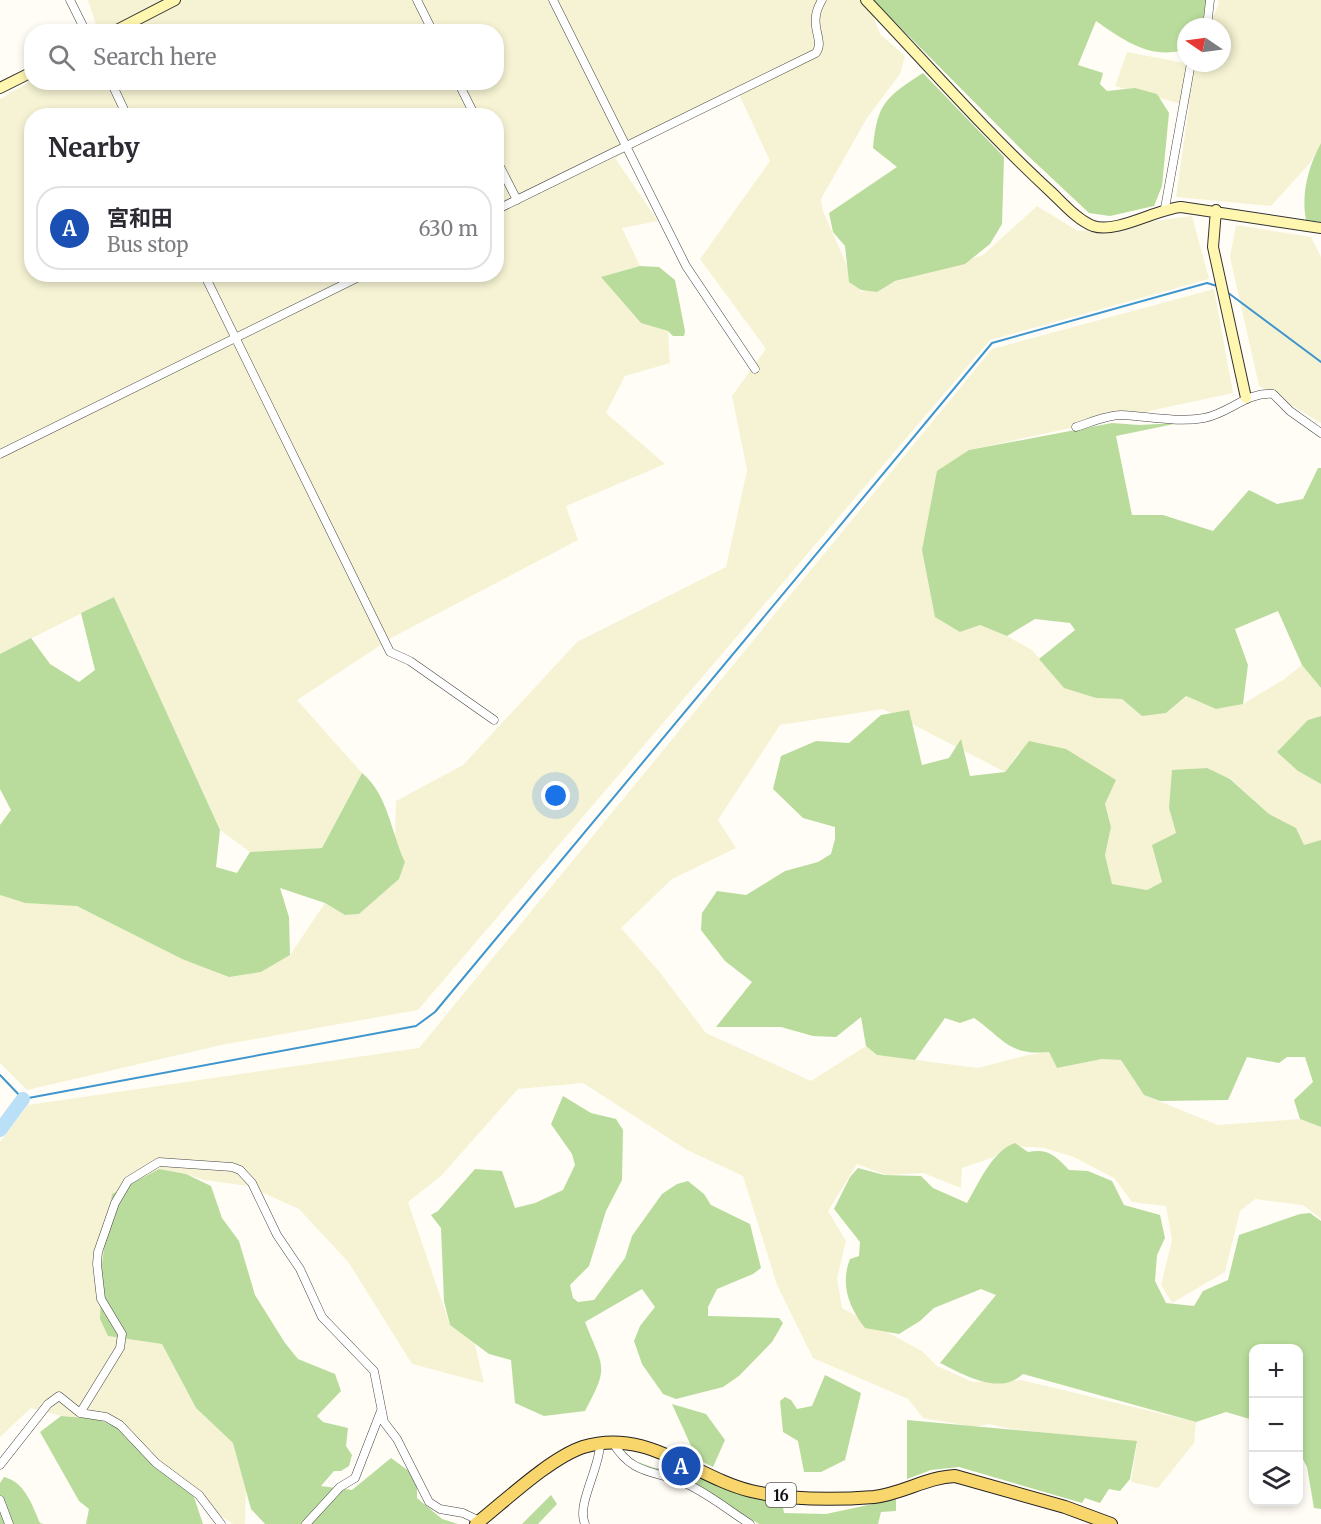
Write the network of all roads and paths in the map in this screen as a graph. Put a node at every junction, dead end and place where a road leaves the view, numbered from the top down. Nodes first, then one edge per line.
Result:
1 (70, 0) edge
2 (175, 0) edge
3 (417, 0) edge
4 (554, 0) edge
5 (822, 0) edge
6 (866, 0) edge
7 (1210, 0) edge
8 (1208, 18) edge
9 (82, 24) edge
10 (128, 24) edge
11 (429, 24) edge
12 (1189, 72) edge
13 (24, 76) edge
14 (0, 88) edge
15 (115, 90) edge
16 (462, 90) edge
17 (123, 108) edge
18 (471, 108) edge
19 (625, 147) junction
20 (504, 175) edge
21 (517, 200) junction
22 (504, 206) edge
23 (1165, 208) junction
24 (1216, 210) junction
25 (1321, 228) edge
26 (208, 282) edge
27 (349, 282) edge
28 (236, 338) junction
29 (755, 369) dead end
30 (1246, 398) junction
31 (1076, 427) dead end
32 (1321, 433) edge
33 (0, 454) edge
34 (494, 720) dead end
35 (381, 1411) junction
36 (80, 1413) junction
37 (613, 1443) junction
38 (600, 1444) junction
39 (0, 1466) edge
40 (0, 1500) edge
41 (478, 1522) edge
42 (9, 1524) edge
43 (221, 1524) edge
44 (306, 1524) edge
45 (585, 1524) edge
46 (750, 1524) edge
47 (1111, 1524) edge

1 - 9 street
2 - 10 street
3 - 11 street
4 - 19 street
5 - 19 street
6 - 23 street
7 - 8 street
12 - 23 street
13 - 14 street
15 - 17 street
16 - 18 street
19 - 21 street
19 - 29 street
20 - 21 street
21 - 22 street
23 - 24 street
24 - 25 street
24 - 30 street
26 - 28 street
27 - 28 street
28 - 33 street
28 - 34 street
30 - 31 street
30 - 32 street
35 - 36 street
35 - 41 street
35 - 44 street
36 - 39 street
36 - 43 street
37 - 38 main road, 16
37 - 46 street
37 - 47 main road, 16
38 - 41 main road, 16
38 - 45 street
40 - 42 street

